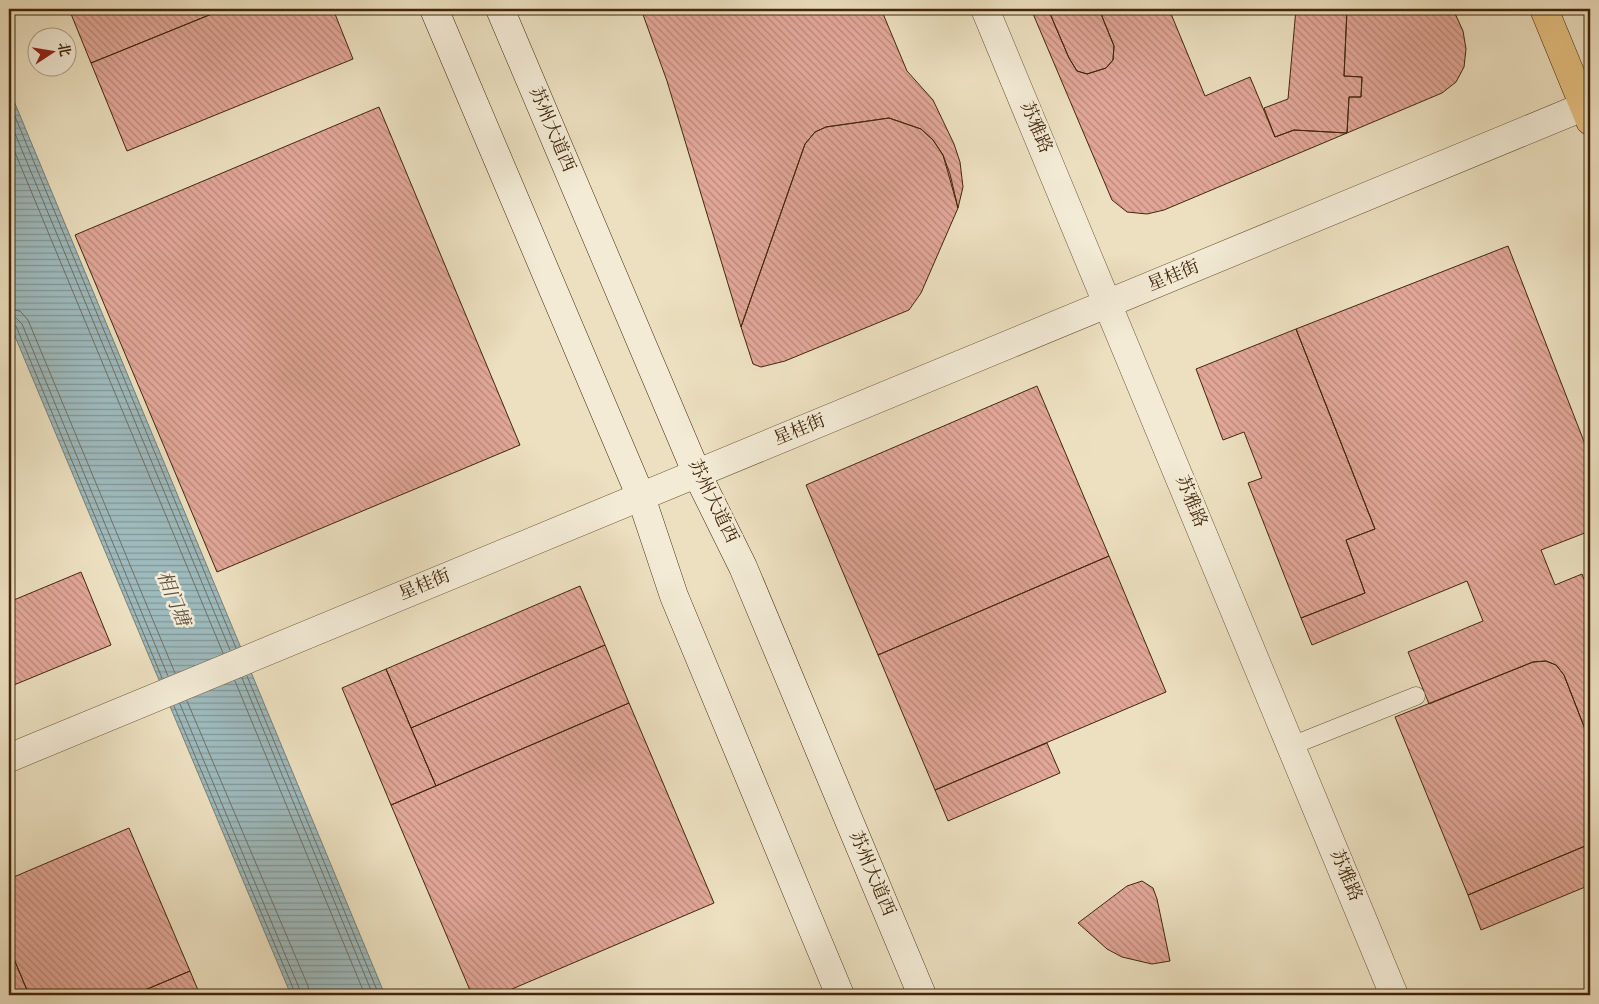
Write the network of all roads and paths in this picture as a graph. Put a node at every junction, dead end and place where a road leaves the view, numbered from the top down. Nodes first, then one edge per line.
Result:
1 (434, 9) edge
2 (500, 9) edge
3 (985, 9) edge
4 (1544, 9) edge
5 (1588, 111) edge
6 (1108, 304) junction
7 (697, 474) junction
8 (641, 497) junction
9 (1416, 696) dead end
10 (1291, 746) junction
11 (9, 758) edge
12 (840, 995) edge
13 (922, 995) edge
14 (1394, 995) edge

1 - 8 street
2 - 7 street, 苏州大道西
3 - 6 street, 苏雅路
4 - 5 main road
5 - 6 street, 星桂街
6 - 7 street, 星桂街
6 - 10 street, 苏雅路
7 - 8 street, 星桂街
7 - 13 street, 苏州大道西
8 - 11 street, 星桂街
8 - 12 street
9 - 10 lane
10 - 14 street, 苏雅路

